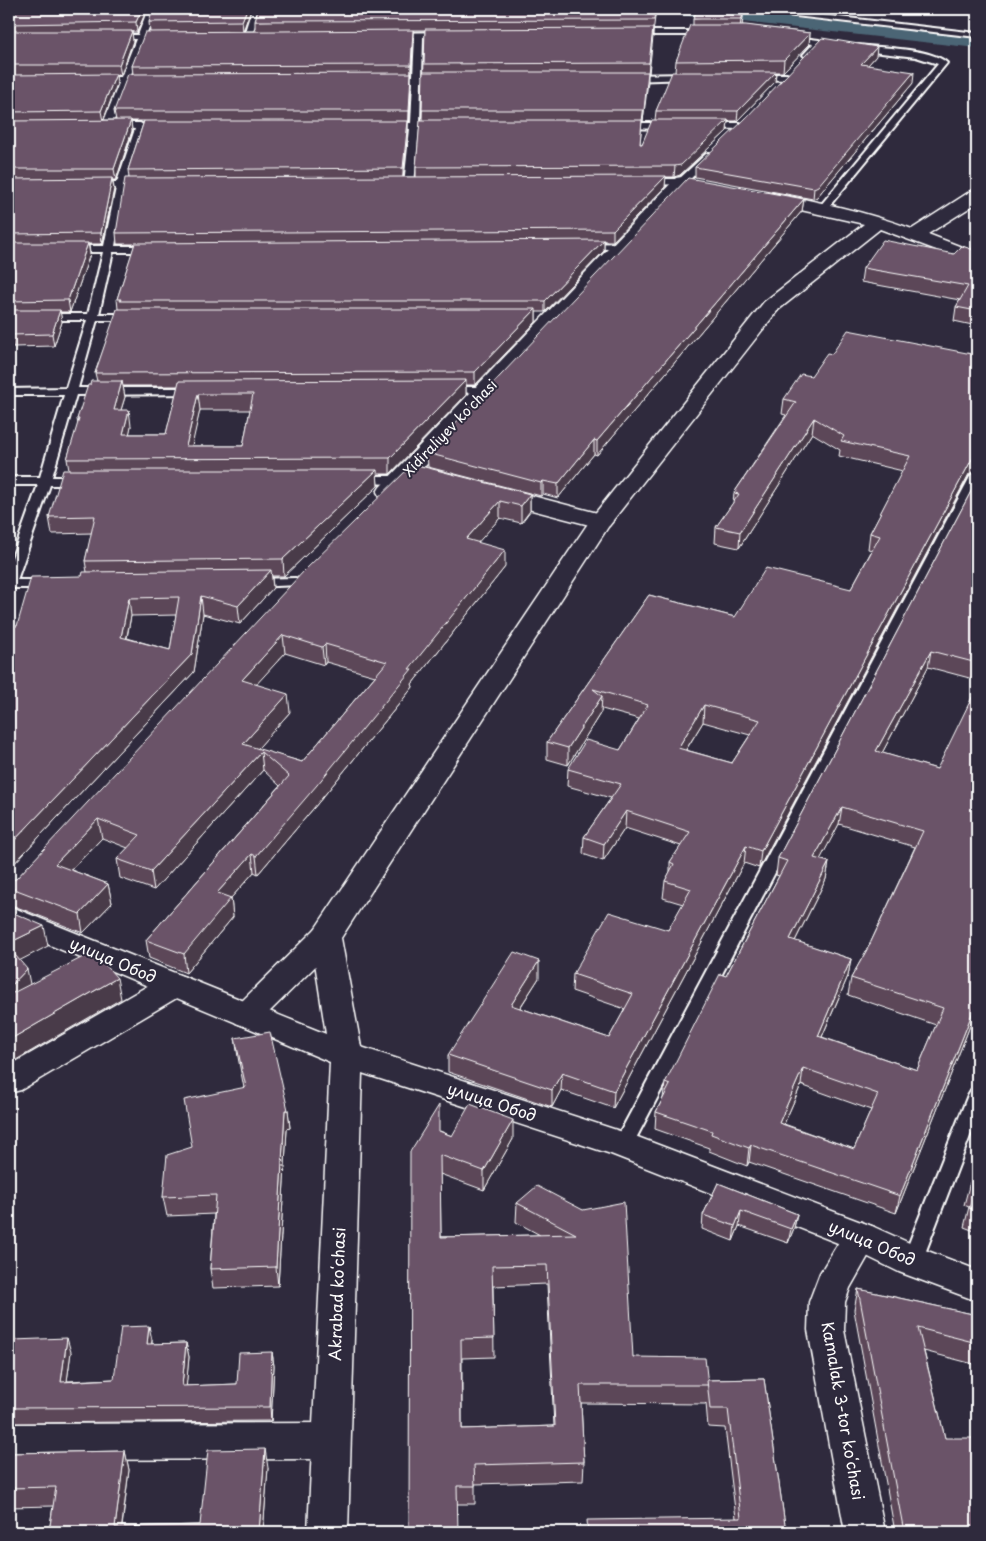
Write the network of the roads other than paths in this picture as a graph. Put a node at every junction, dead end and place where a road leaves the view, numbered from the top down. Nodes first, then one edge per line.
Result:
1 (152, 9) edge
2 (256, 9) edge
3 (751, 9) edge
4 (620, 33) edge
5 (716, 33) edge
6 (419, 34) junction
7 (455, 34) edge
8 (238, 35) edge
9 (248, 35) junction
10 (258, 35) edge
11 (381, 35) edge
12 (977, 35) edge
13 (172, 36) edge
14 (104, 37) edge
15 (143, 37) junction
16 (777, 37) edge
17 (848, 46) edge
18 (794, 70) junction
19 (697, 77) edge
20 (747, 77) edge
21 (448, 78) edge
22 (617, 78) edge
23 (379, 79) edge
24 (418, 79) junction
25 (87, 80) edge
26 (126, 80) junction
27 (155, 80) edge
28 (780, 84) edge
29 (375, 126) edge
30 (415, 126) junction
31 (444, 126) edge
32 (612, 126) edge
33 (681, 126) edge
34 (701, 126) edge
35 (727, 138) edge
36 (714, 150) edge
37 (633, 182) edge
38 (151, 184) edge
39 (409, 184) edge
40 (692, 184) junction
41 (84, 185) edge
42 (121, 185) junction
43 (748, 194) edge
44 (977, 195) edge
45 (823, 208) junction
46 (878, 222) junction
47 (915, 234) junction
48 (622, 246) junction
49 (572, 247) edge
50 (54, 249) edge
51 (109, 249) junction
52 (168, 249) edge
53 (977, 259) edge
54 (9, 317) edge
55 (93, 317) junction
56 (142, 317) edge
57 (437, 390) edge
58 (486, 390) junction
59 (209, 391) edge
60 (9, 392) edge
61 (71, 392) junction
62 (412, 475) junction
63 (977, 475) edge
64 (341, 480) edge
65 (9, 481) edge
66 (45, 481) junction
67 (94, 481) edge
68 (476, 488) edge
69 (372, 507) edge
70 (601, 521) junction
71 (302, 576) joint
72 (236, 583) edge
73 (9, 584) edge
74 (58, 584) edge
75 (275, 604) edge
76 (9, 916) edge
77 (326, 937) junction
78 (174, 985) junction
79 (247, 1015) junction
80 (346, 1055) junction
81 (9, 1081) edge
82 (977, 1095) edge
83 (623, 1145) junction
84 (861, 1237) junction
85 (912, 1261) junction
86 (977, 1286) edge
87 (331, 1441) junction
88 (9, 1442) edge
89 (328, 1532) edge
90 (864, 1532) edge

1 - 15 lane
2 - 9 lane
3 - 12 lane
4 - 5 lane
6 - 7 lane
6 - 11 lane
6 - 24 lane
8 - 9 lane
9 - 10 lane
13 - 15 lane
14 - 15 lane
15 - 26 lane
16 - 18 lane
17 - 45 lane
18 - 20 lane
18 - 28 lane
19 - 22 lane
21 - 24 lane
23 - 24 lane
24 - 30 lane
25 - 26 lane
26 - 27 lane
26 - 42 lane
29 - 30 lane
30 - 31 lane
30 - 39 lane
32 - 33 lane
34 - 35 lane
36 - 40 lane
37 - 40 lane
38 - 42 lane
40 - 48 street, Xidiraliyev koʻchasi
41 - 42 lane
42 - 51 lane
43 - 45 street
44 - 47 street
45 - 46 street
46 - 47 street
46 - 70 street
47 - 53 street
48 - 49 lane
48 - 58 street, Xidiraliyev koʻchasi
50 - 51 lane
51 - 52 lane
51 - 55 lane
54 - 55 lane
55 - 56 lane
55 - 61 lane
57 - 58 lane
58 - 62 street, Xidiraliyev koʻchasi
59 - 61 lane
60 - 61 lane
61 - 66 lane
62 - 64 lane
62 - 69 street, Xidiraliyev koʻchasi
63 - 83 lane
65 - 66 lane
66 - 67 lane
66 - 73 lane
68 - 70 street
70 - 77 street
71 - 72 lane
71 - 75 street
73 - 74 lane
76 - 78 street, улица Обод
77 - 79 street
77 - 80 street, Akrabad koʻchasi
78 - 79 street, улица Обод
78 - 81 street
79 - 80 street, улица Обод
80 - 83 street, улица Обод
80 - 87 street, Akrabad koʻchasi
82 - 85 lane
83 - 84 street, улица Обод
84 - 85 street, улица Обод
84 - 90 street, Kamalak 3-tor koʻchasi
85 - 86 street, улица Обод
87 - 88 street
87 - 89 street, Akrabad koʻchasi

